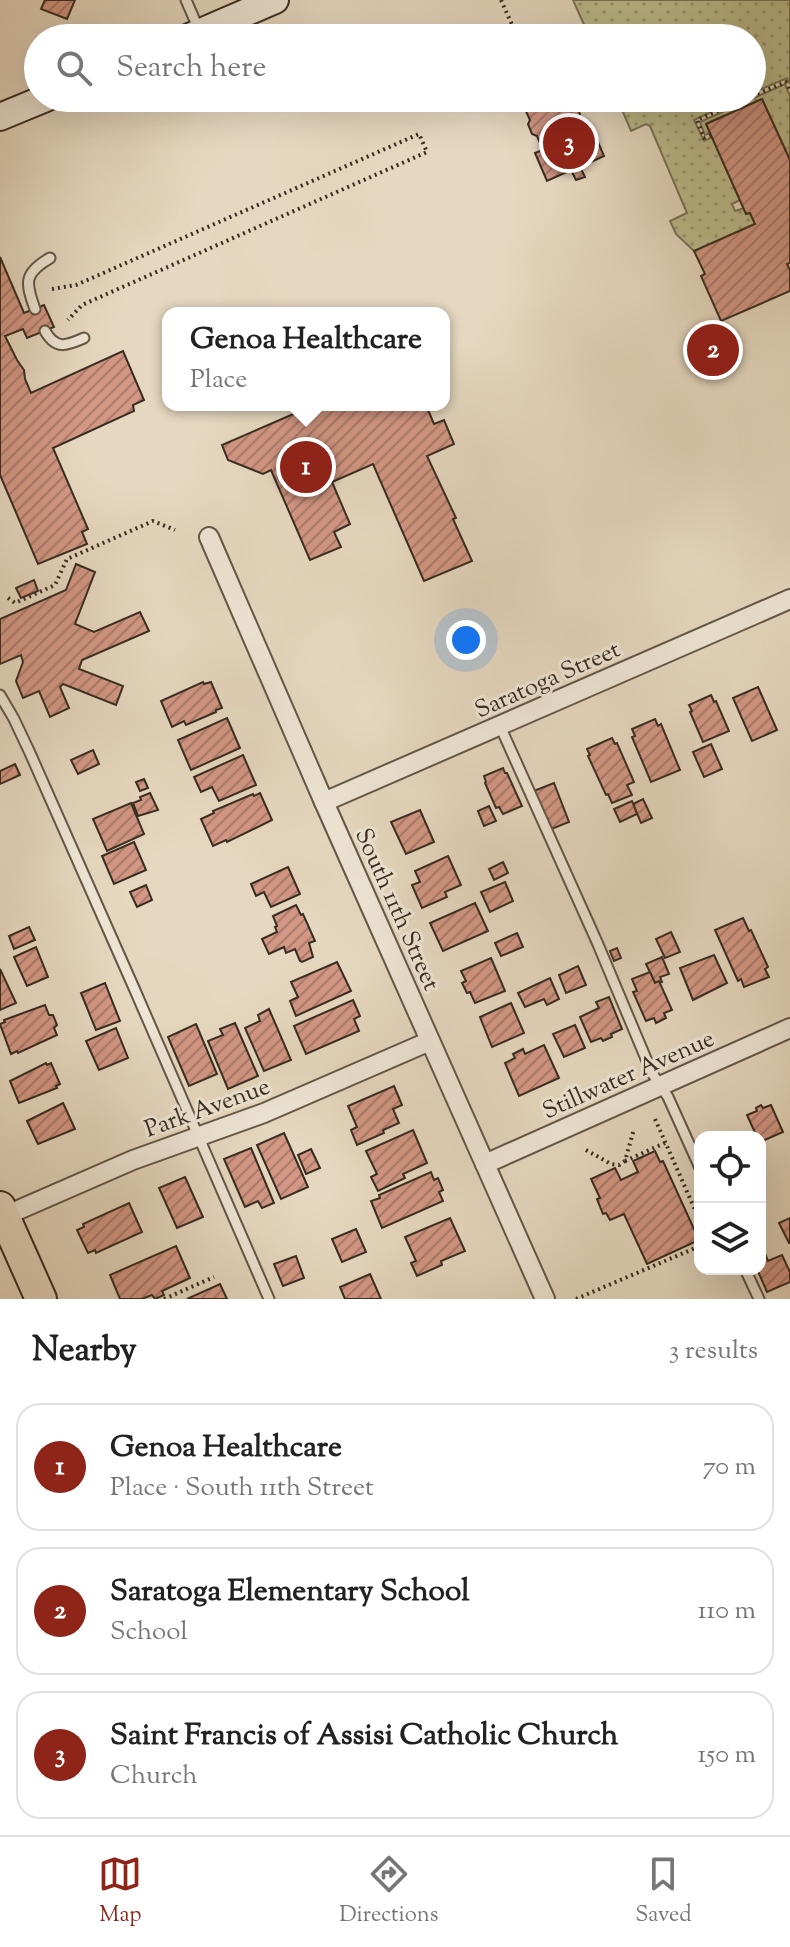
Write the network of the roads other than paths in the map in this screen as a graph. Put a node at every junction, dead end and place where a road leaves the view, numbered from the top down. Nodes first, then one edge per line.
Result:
1 (186, 0) edge
2 (275, 0) edge
3 (191, 24) edge
4 (219, 24) edge
5 (24, 107) edge
6 (0, 117) edge
7 (50, 258) dead end
8 (35, 309) dead end
9 (45, 331) dead end
10 (84, 338) dead end
11 (209, 537) dead end
12 (790, 599) edge
13 (0, 695) edge
14 (500, 726) junction
15 (324, 802) junction
16 (790, 1028) edge
17 (430, 1041) junction
18 (661, 1085) junction
19 (198, 1137) junction
20 (694, 1155) edge
21 (485, 1164) junction
22 (1, 1214) edge
23 (748, 1275) edge
24 (41, 1299) edge
25 (269, 1299) edge
26 (545, 1299) edge
27 (759, 1299) edge

1 - 3 lane
2 - 4 main road
5 - 6 main road
7 - 8 lane
9 - 10 lane
11 - 15 street, South 11th Street
12 - 14 street, Saratoga Street
13 - 19 lane
14 - 15 street, Saratoga Street
14 - 18 lane
15 - 17 street, South 11th Street
16 - 18 street, Stillwater Avenue
17 - 19 street, Park Avenue
17 - 21 street, South 11th Street
18 - 20 lane
18 - 21 street, Stillwater Avenue
19 - 22 street, Park Avenue
19 - 25 lane
21 - 26 street, South 11th Street
22 - 24 main road
23 - 27 lane

